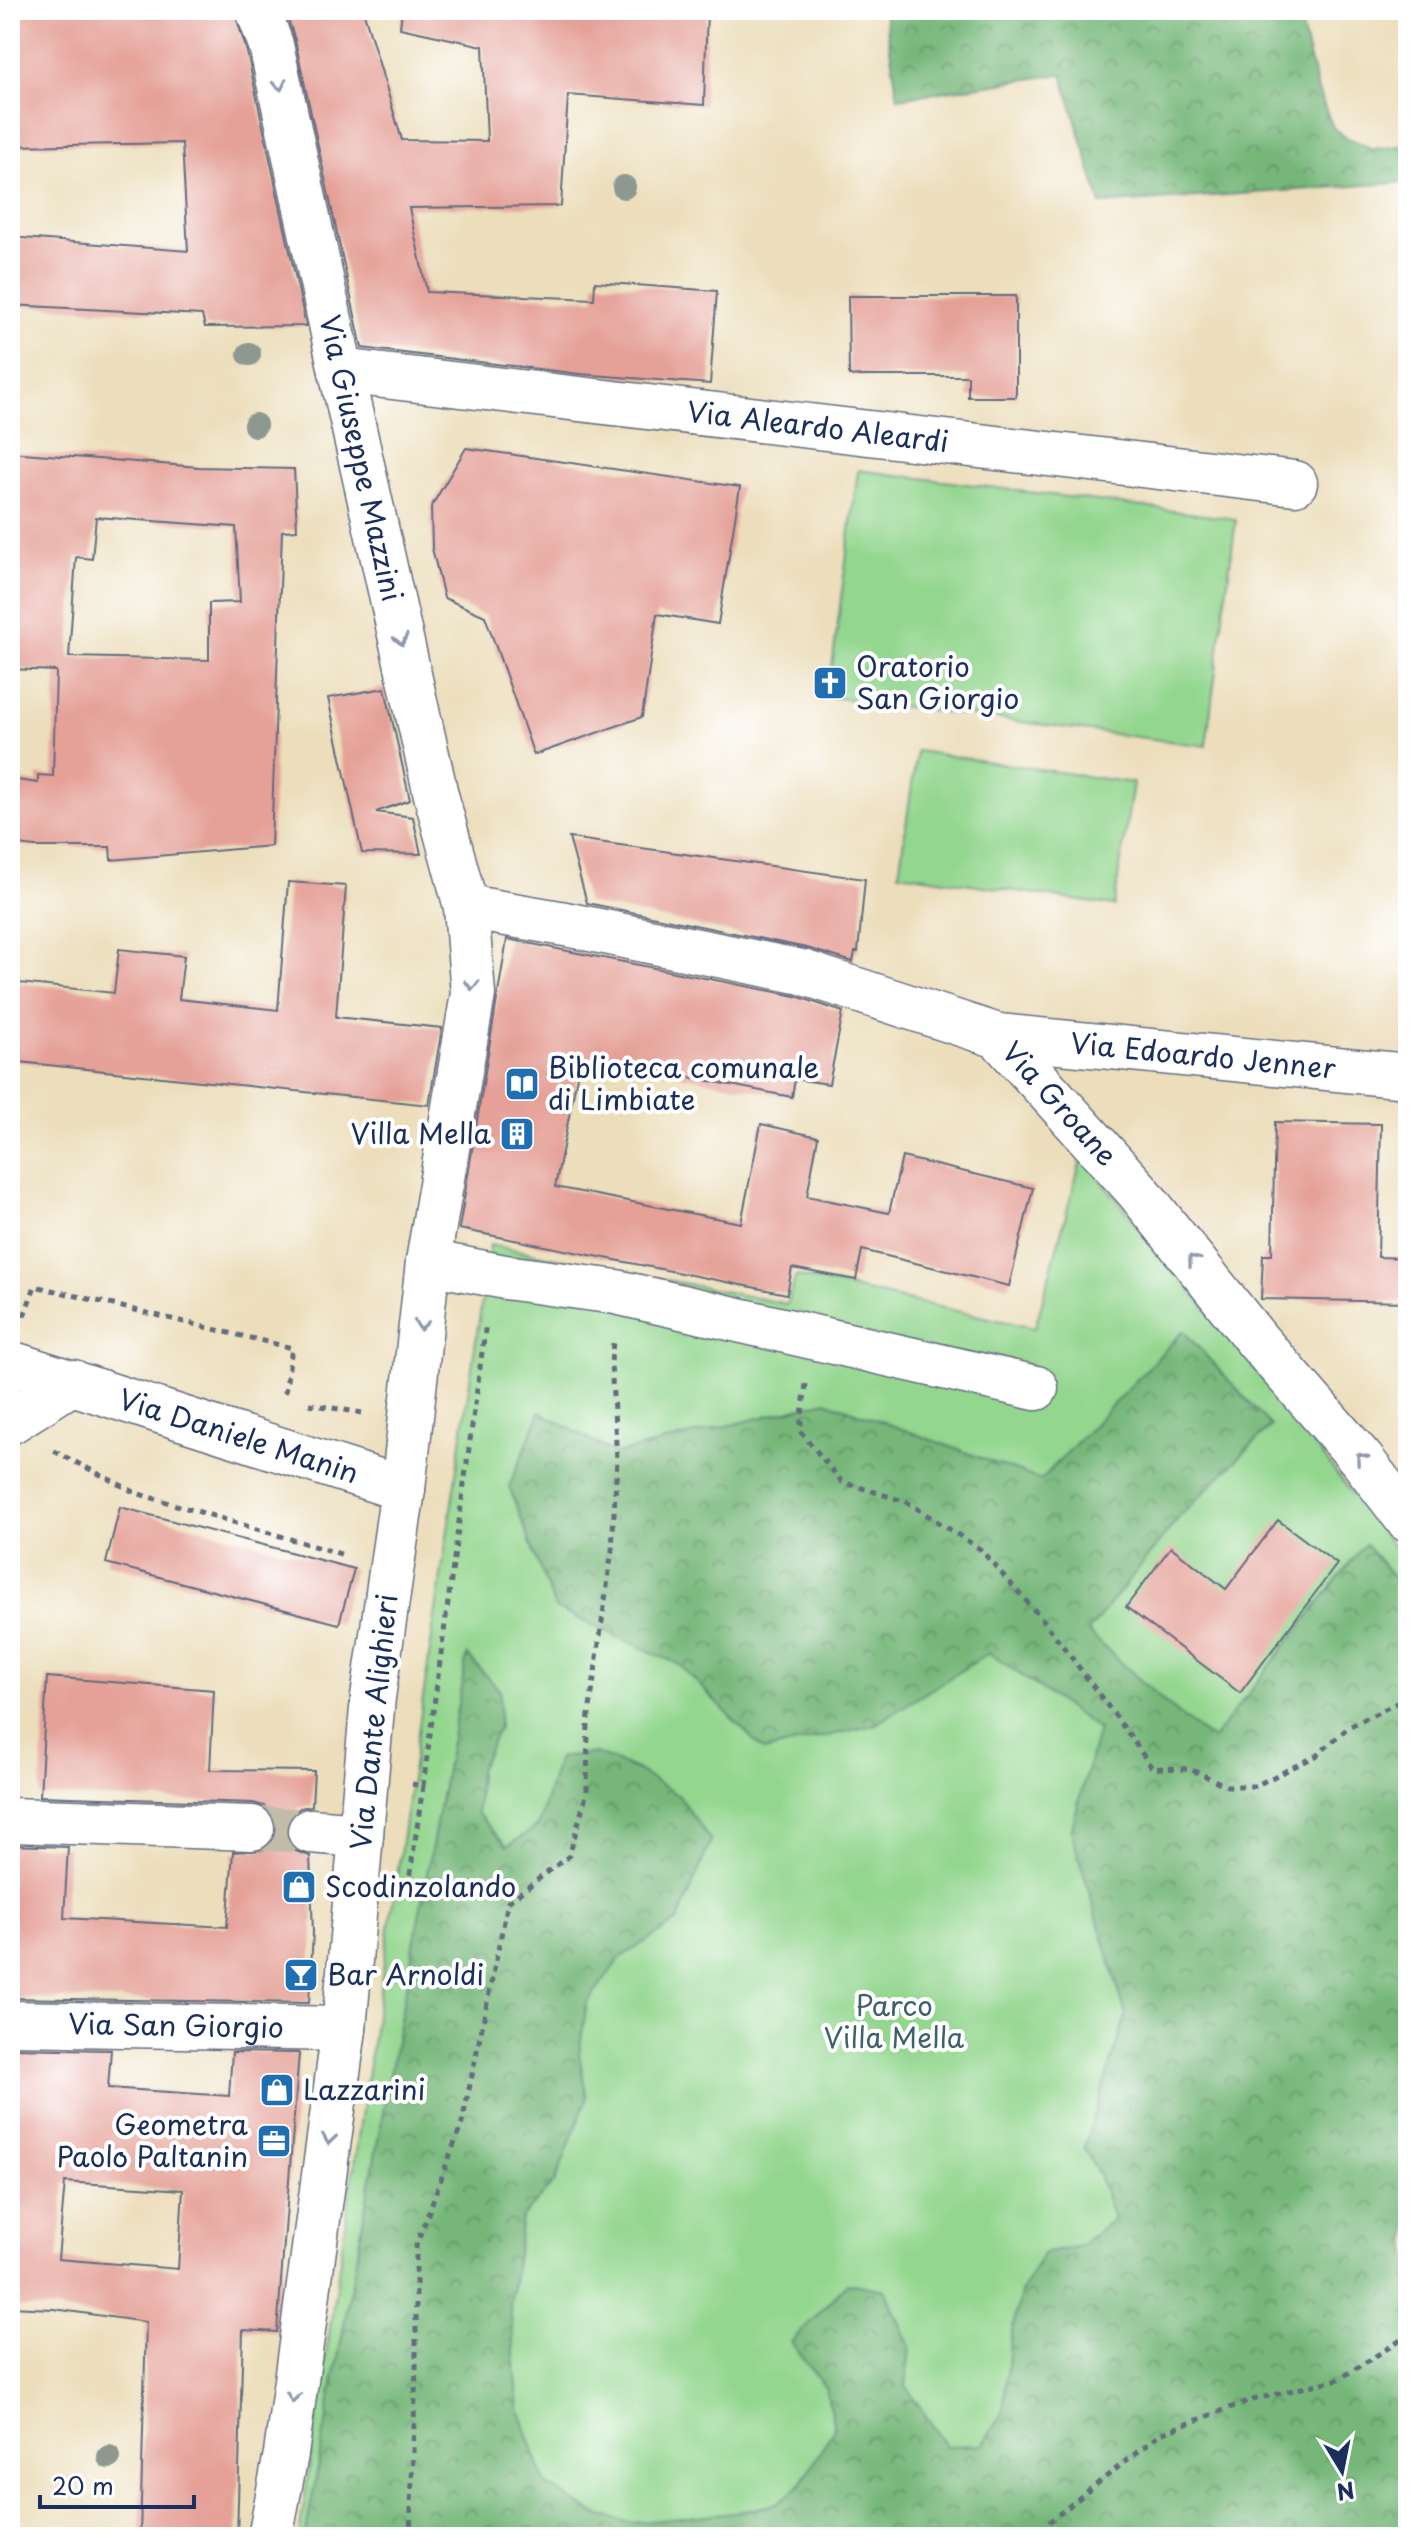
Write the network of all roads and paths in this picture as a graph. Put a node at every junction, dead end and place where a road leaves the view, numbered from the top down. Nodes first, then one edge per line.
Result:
1 (258, 10) edge
2 (341, 371) junction
3 (1295, 483) dead end
4 (466, 907) junction
5 (998, 1036) junction
6 (1408, 1076) edge
7 (428, 1262) junction
8 (616, 1292) junction
9 (487, 1314) dead end
10 (812, 1336) junction
11 (16, 1343) edge
12 (73, 1382) junction
13 (1036, 1388) dead end
14 (12, 1421) edge
15 (360, 1475) junction
16 (403, 1489) junction
17 (1408, 1520) edge
18 (1408, 1701) edge
19 (423, 1786) dead end
20 (10, 1820) edge
21 (252, 1828) tunnel mouth
22 (310, 1831) tunnel mouth
23 (361, 1835) junction
24 (10, 2023) edge
25 (344, 2029) junction
26 (1408, 2340) edge
27 (270, 2537) edge
28 (410, 2537) edge
29 (1030, 2537) edge

1 -> 2 street, Via Giuseppe Mazzini
2 - 3 street, Via Aleardo Aleardi
2 -> 4 street, Via Giuseppe Mazzini
4 - 5 street, Via Groane
4 -> 7 street, Via Dante Alighieri
5 - 6 street, Via Edoardo Jenner
17 -> 5 street, Via Groane
7 - 8 street
7 -> 16 street, Via Dante Alighieri
8 - 10 street
8 - 28 path
9 - 19 path
10 - 13 street
10 - 18 path
11 - 12 street, Via Daniele Manin
11 - 15 path
12 - 14 street
12 - 15 street, Via Daniele Manin
14 - 15 path
15 - 16 street, Via Daniele Manin
16 - 23 street, Via Dante Alighieri
20 - 21 street
22 - 23 street
23 - 25 street, Via Dante Alighieri
24 - 25 street, Via San Giorgio
25 -> 27 street, Via Dante Alighieri
26 - 29 path

